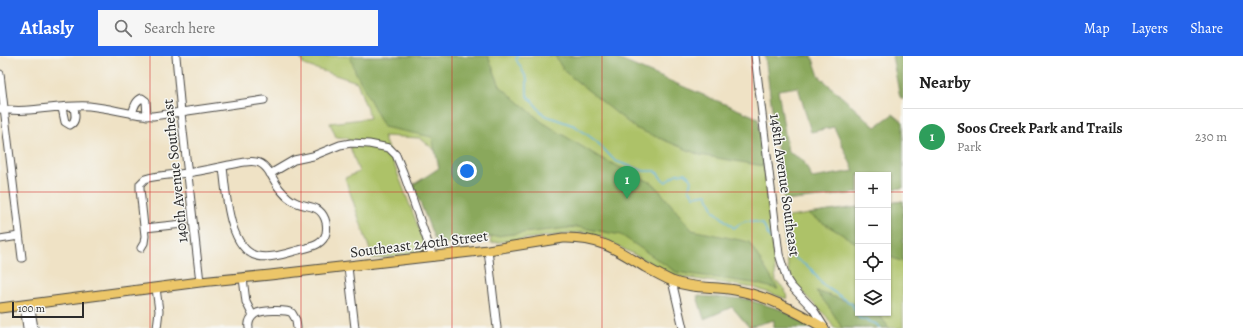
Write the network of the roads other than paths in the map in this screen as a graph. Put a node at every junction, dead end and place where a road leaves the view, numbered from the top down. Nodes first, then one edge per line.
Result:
1 (176, 56) edge
2 (755, 56) edge
3 (0, 74) edge
4 (264, 100) dead end
5 (74, 107) junction
6 (62, 108) junction
7 (2, 109) edge
8 (181, 113) junction
9 (132, 114) junction
10 (147, 116) junction
11 (223, 166) junction
12 (188, 173) junction
13 (270, 174) junction
14 (183, 224) dead end
15 (145, 228) junction
16 (19, 236) junction
17 (0, 239) edge
18 (141, 248) dead end
19 (488, 250) junction
20 (433, 257) junction
21 (22, 258) dead end
22 (348, 267) junction
23 (243, 278) junction
24 (672, 281) junction
25 (200, 282) junction
26 (156, 288) junction
27 (27, 304) junction
28 (0, 308) edge
29 (253, 316) junction
30 (27, 328) edge
31 (34, 328) edge
32 (157, 328) edge
33 (249, 328) edge
34 (297, 328) edge
35 (355, 328) edge
36 (497, 328) edge
37 (683, 328) edge
38 (825, 328) edge

1 - 8 street, 140th Avenue Southeast
2 - 38 street, 148th Avenue Southeast
3 - 7 street
4 - 8 street
5 - 6 street
5 - 6 street
5 - 9 street
6 - 7 street
7 - 16 street
8 - 10 street
8 - 12 street, 140th Avenue Southeast
9 - 10 street
9 - 10 street
11 - 12 street
11 - 13 street
11 - 13 street
12 - 15 street
12 - 25 street, 140th Avenue Southeast
13 - 20 street
14 - 15 street
15 - 18 street
16 - 17 street
16 - 21 street
19 - 20 main road, Southeast 240th Street
19 - 24 main road, Southeast 240th Street
19 - 36 street
20 - 22 main road, Southeast 240th Street
22 - 23 main road, Southeast 240th Street
22 - 35 street
23 - 25 main road, Southeast 240th Street
23 - 29 street
24 - 37 street
24 - 38 main road, Southeast 240th Street
25 - 26 main road, Southeast 240th Street
26 - 27 main road, Southeast 240th Street
26 - 32 street
27 - 28 main road, Southeast 240th Street
27 - 30 street
27 - 31 street
29 - 33 street
29 - 34 street

